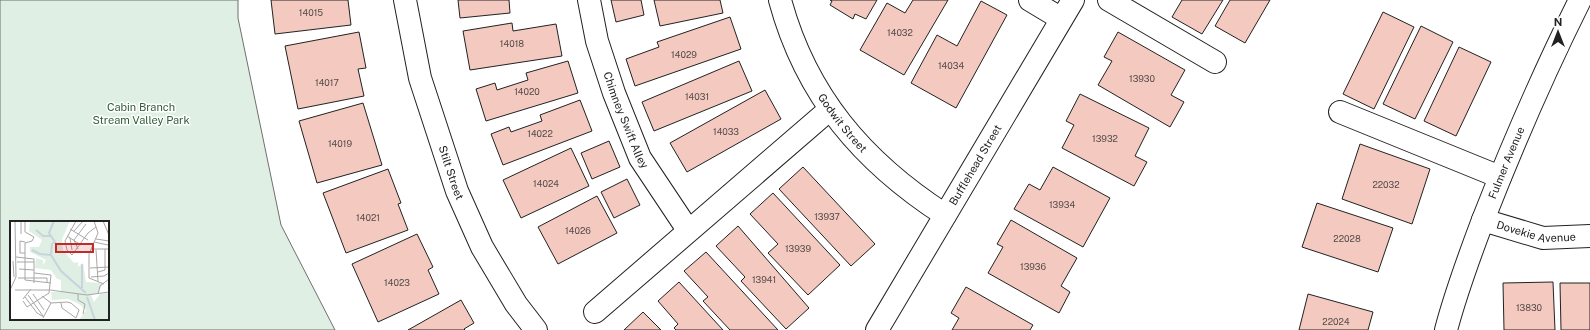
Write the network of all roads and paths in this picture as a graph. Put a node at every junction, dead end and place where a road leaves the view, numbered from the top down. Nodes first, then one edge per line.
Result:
1 (405, 0) edge
2 (588, 0) edge
3 (780, 0) edge
4 (1030, 0) edge
5 (1073, 0) edge
6 (1109, 0) edge
7 (1580, 0) edge
8 (1060, 18) junction
9 (1215, 62) dead end
10 (829, 110) junction
11 (1340, 112) dead end
12 (1500, 176) junction
13 (945, 216) junction
14 (1483, 220) junction
15 (688, 230) junction
16 (1590, 236) edge
17 (595, 312) dead end
18 (536, 330) edge
19 (877, 330) edge
20 (1446, 330) edge

1 - 18 street, Stilt Street
2 - 15 street, Chimney Swift Alley
3 - 10 street, Godwit Street
4 - 8 street
5 - 8 street, Bufflehead Street
6 - 9 street
7 - 12 street, Fulmer Avenue
8 - 13 street, Bufflehead Street
10 - 13 street, Godwit Street
10 - 15 street
11 - 12 street
12 - 14 street, Fulmer Avenue
13 - 19 street, Bufflehead Street
14 - 16 street, Dovekie Avenue
14 - 20 street, Fulmer Avenue
15 - 17 street

